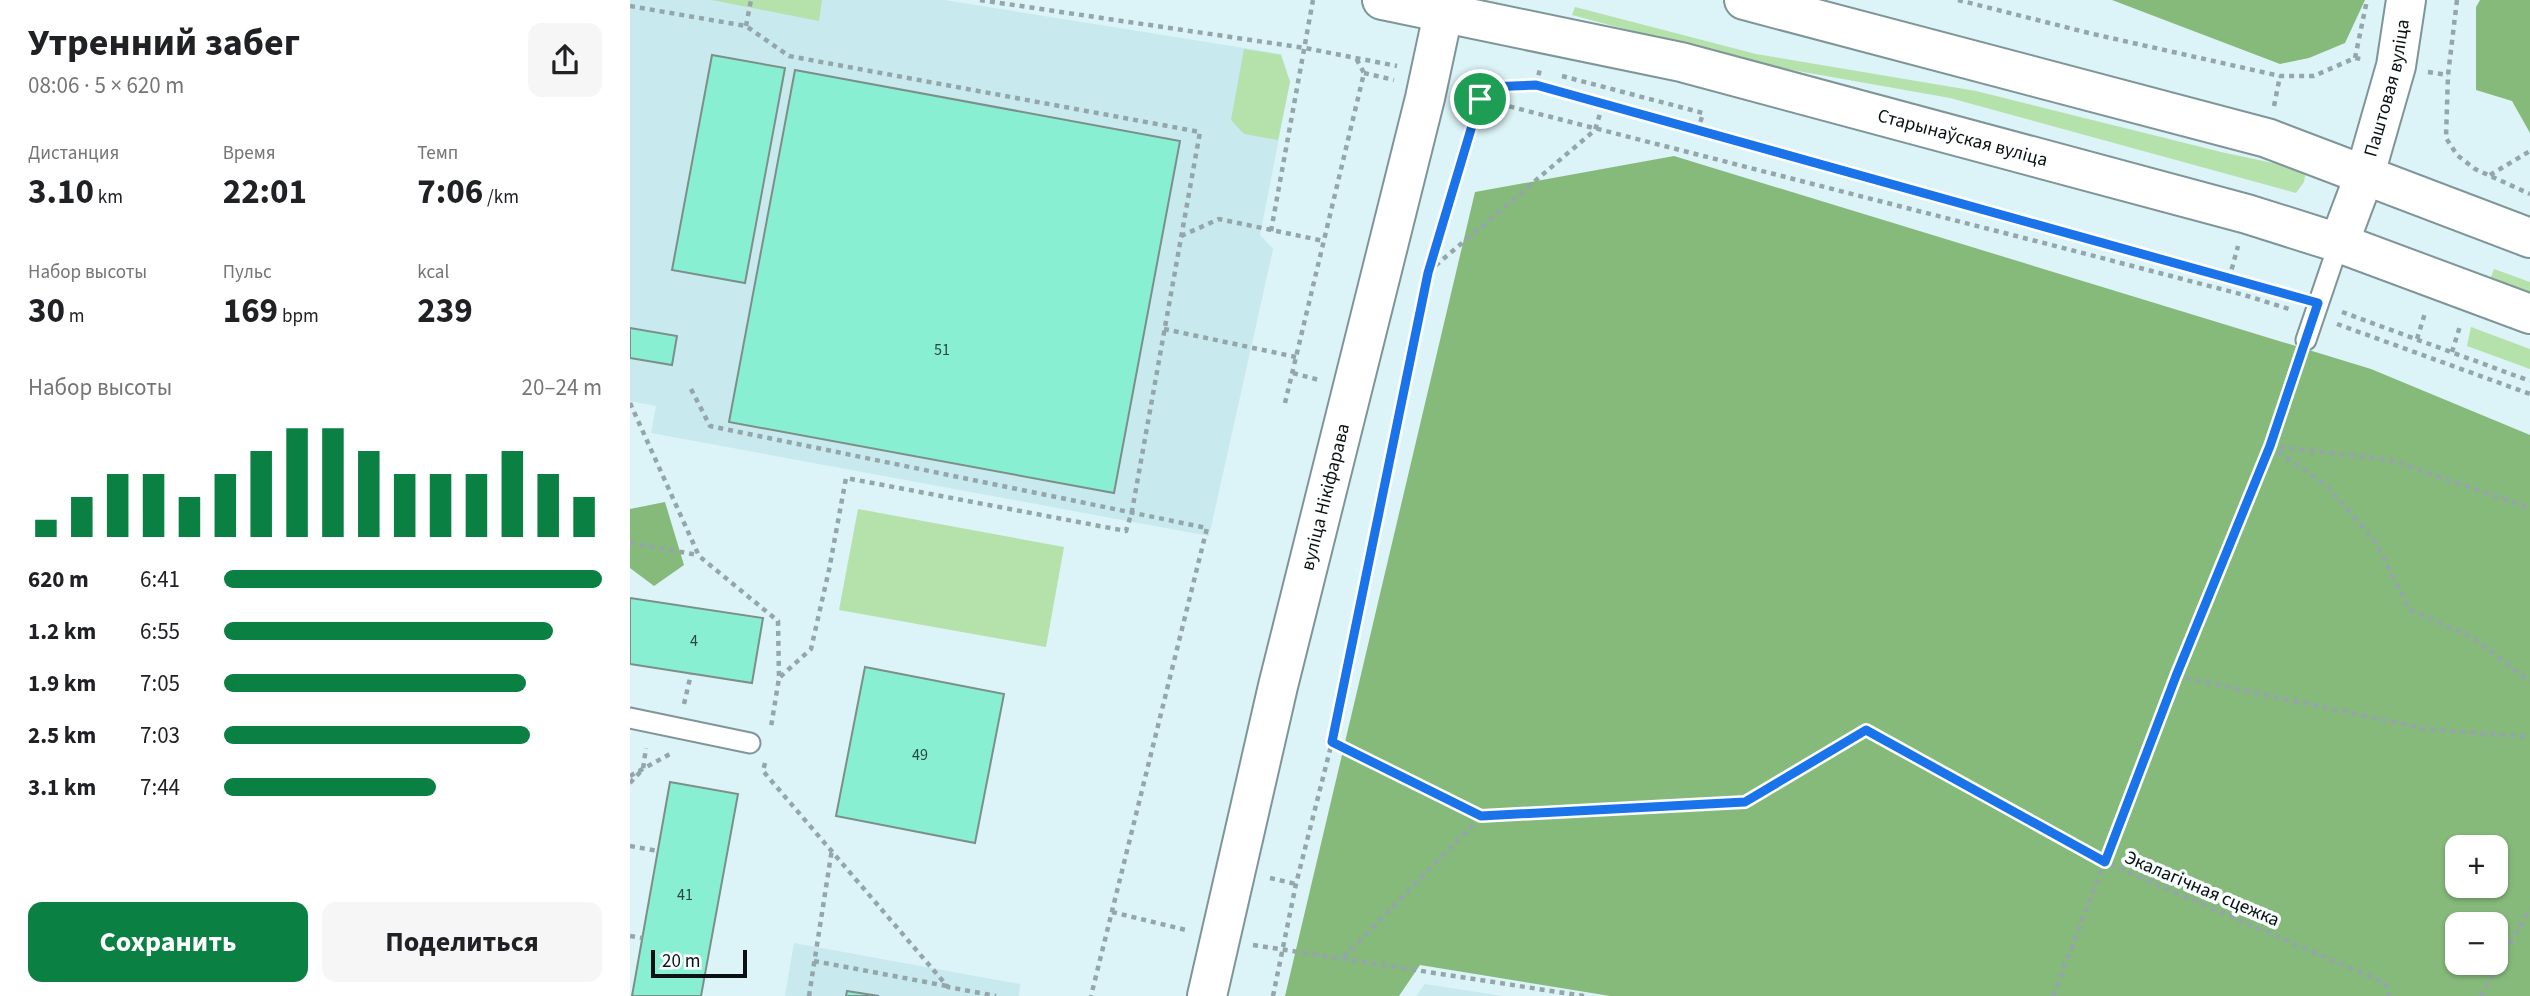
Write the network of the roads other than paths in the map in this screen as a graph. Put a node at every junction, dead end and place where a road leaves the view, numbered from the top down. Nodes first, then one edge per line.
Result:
1 (1382, 0) edge
2 (1744, 0) edge
3 (2406, 0) edge
4 (1445, 7) edge
5 (2365, 174) junction
6 (2530, 238) edge
7 (2339, 243) junction
8 (2530, 314) edge
9 (2306, 340) road end
10 (630, 718) edge
11 (750, 743) dead end
12 (1207, 996) edge

1 - 4 main road, Старынаўская вуліца
2 - 5 main road
3 - 5 main road, Паштовая вуліца
4 - 7 main road, Старынаўская вуліца
4 - 12 main road, вуліца Нікіфарава
5 - 6 main road
5 - 7 main road, Паштовая вуліца
7 - 8 main road, Старынаўская вуліца
7 - 9 lane
10 - 11 lane

